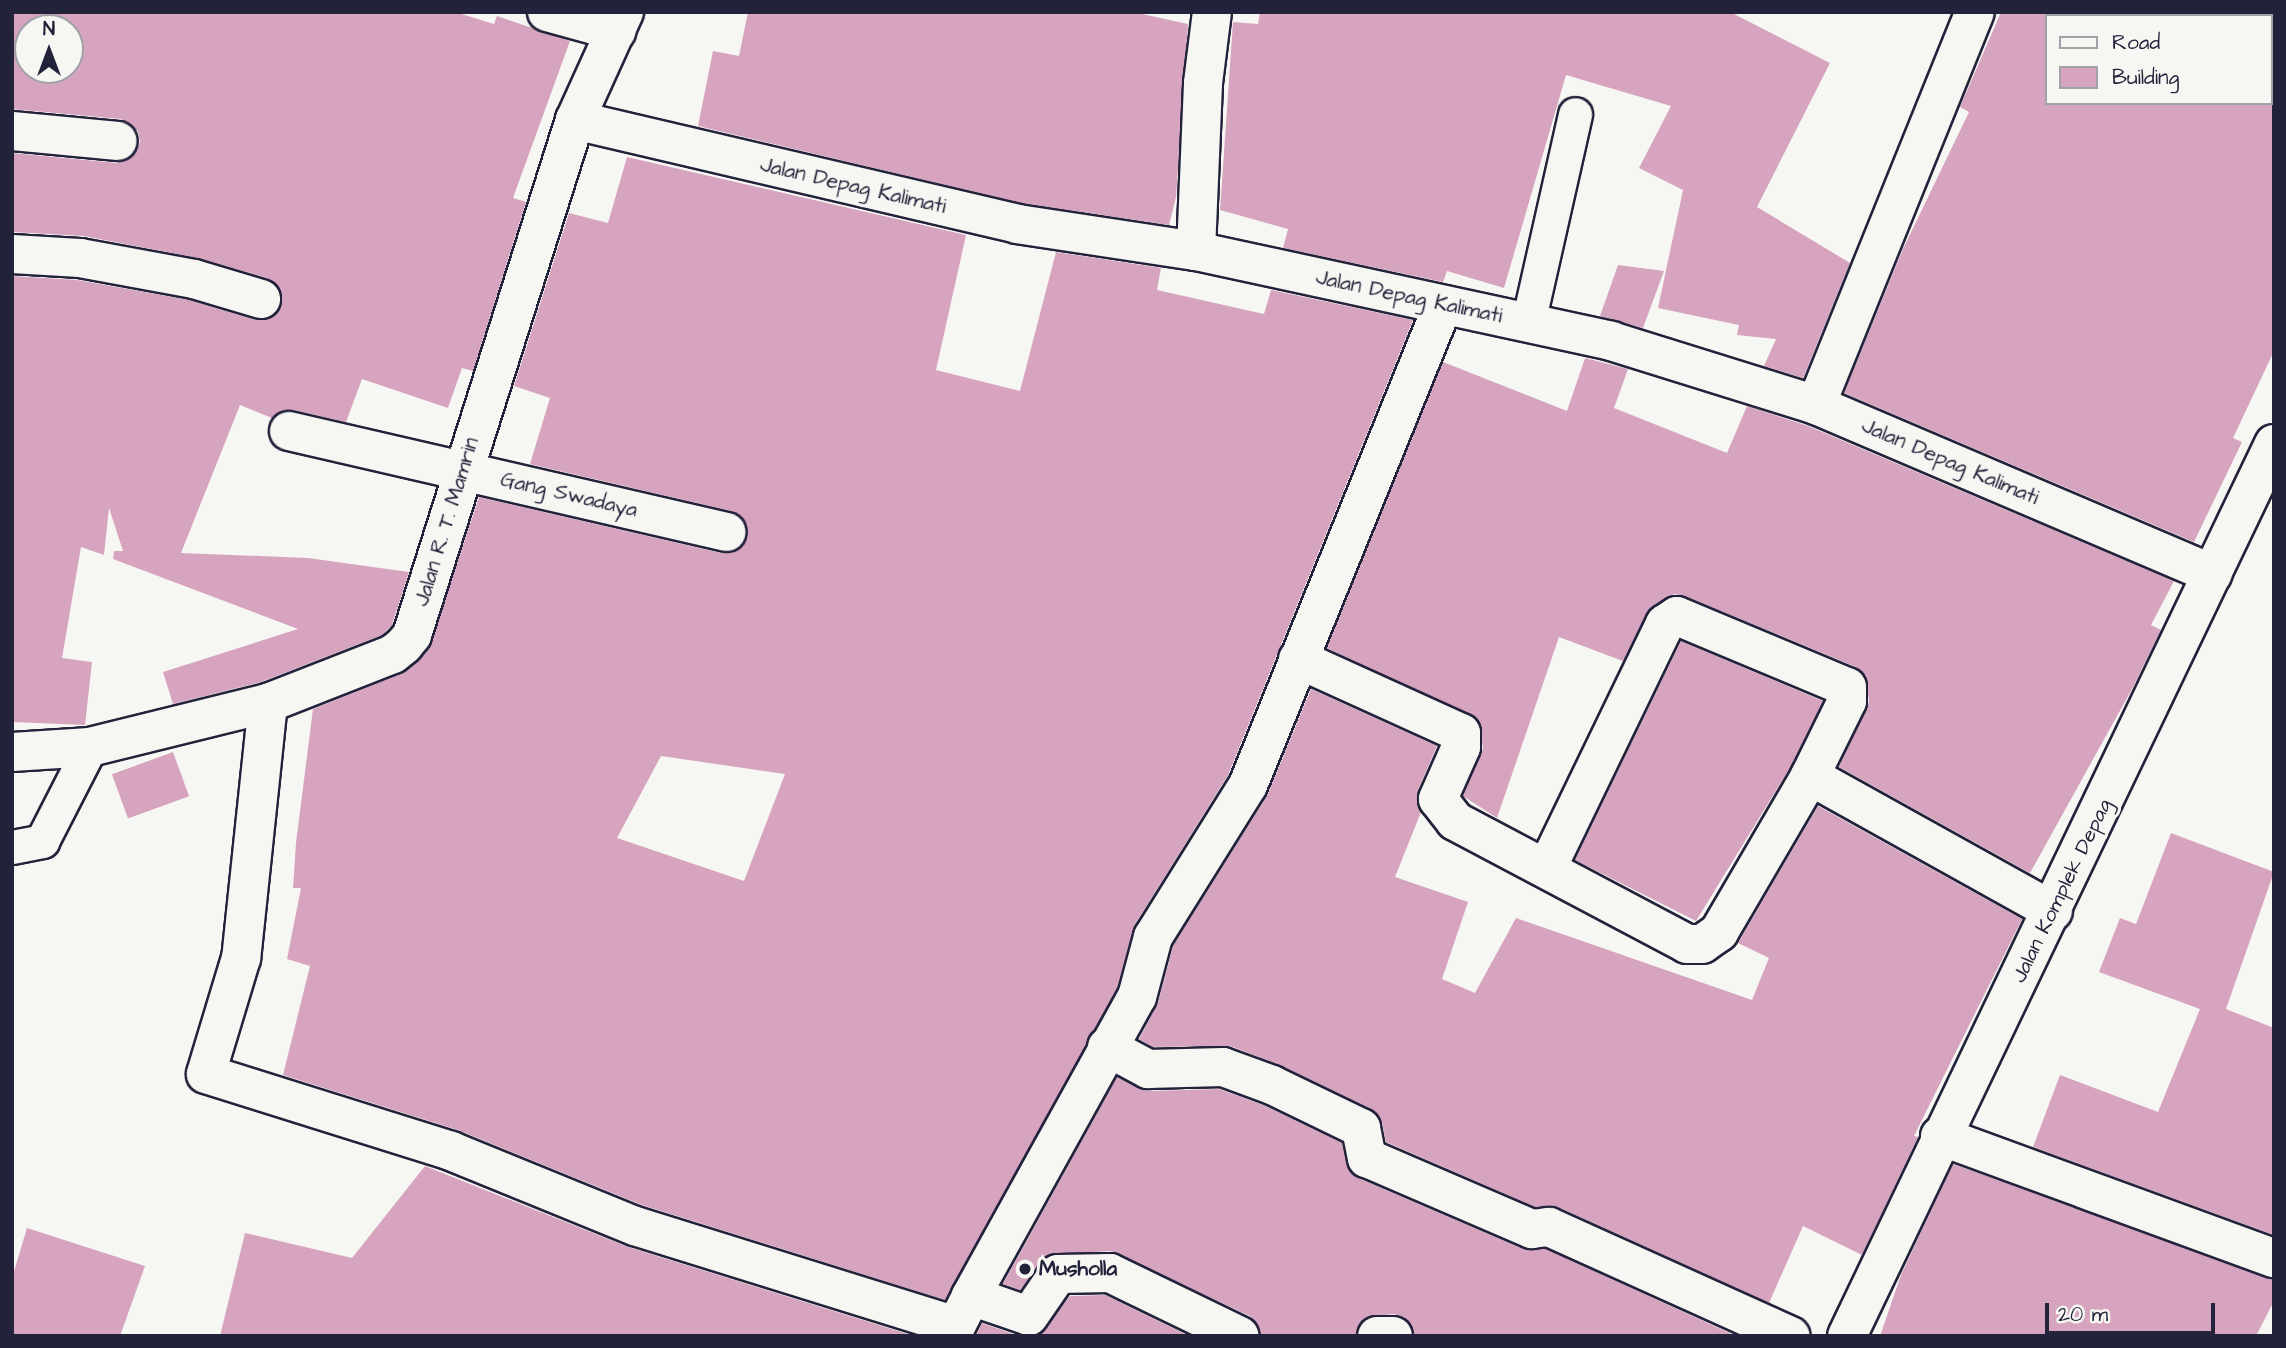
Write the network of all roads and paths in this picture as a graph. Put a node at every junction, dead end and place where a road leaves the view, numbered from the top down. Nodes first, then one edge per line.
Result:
1 (547, 12) edge
2 (1212, 12) edge
3 (1975, 12) edge
4 (620, 21) edge
5 (1575, 114) dead end
6 (575, 120) junction
7 (12, 131) edge
8 (118, 141) dead end
9 (1196, 251) junction
10 (12, 254) edge
11 (261, 299) dead end
12 (1443, 305) junction
13 (1528, 323) junction
14 (1816, 405) junction
15 (289, 431) dead end
16 (2274, 444) edge
17 (462, 471) junction
18 (726, 532) dead end
19 (2213, 574) junction
20 (1298, 659) junction
21 (268, 703) junction
22 (90, 747) junction
23 (12, 752) edge
24 (1810, 776) junction
25 (12, 847) edge
26 (1548, 866) junction
27 (2053, 911) junction
28 (1107, 1047) junction
29 (1940, 1136) junction
30 (2274, 1258) edge
31 (959, 1319) edge
32 (1240, 1336) edge
33 (1377, 1336) edge
34 (1393, 1336) edge
35 (1790, 1336) edge
36 (1847, 1336) edge

1 - 4 street
2 - 9 street
3 - 14 street
4 - 6 street, Jalan R. T. Mamrin
5 - 13 lane
6 - 9 street, Jalan Depag Kalimati
6 - 17 street, Jalan R. T. Mamrin
7 - 8 street
9 - 12 street, Jalan Depag Kalimati
10 - 11 street
12 - 13 street, Jalan Depag Kalimati
12 - 20 street
13 - 14 street, Jalan Depag Kalimati
14 - 19 street, Jalan Depag Kalimati
15 - 17 street, Gang Swadaya
16 - 19 street, Jalan Komplek Depag
17 - 18 street, Gang Swadaya
17 - 21 street, Jalan R. T. Mamrin
19 - 27 street, Jalan Komplek Depag
20 - 26 street
20 - 28 street
21 - 22 street, Jalan R. T. Mamrin
21 - 31 street
22 - 23 street, Jalan R. T. Mamrin
22 - 25 lane
24 - 26 street
24 - 26 street
24 - 27 street
27 - 29 street, Jalan Komplek Depag
28 - 31 street
28 - 35 street
29 - 30 street
29 - 36 street, Jalan Komplek Depag
31 - 32 street
33 - 34 street

